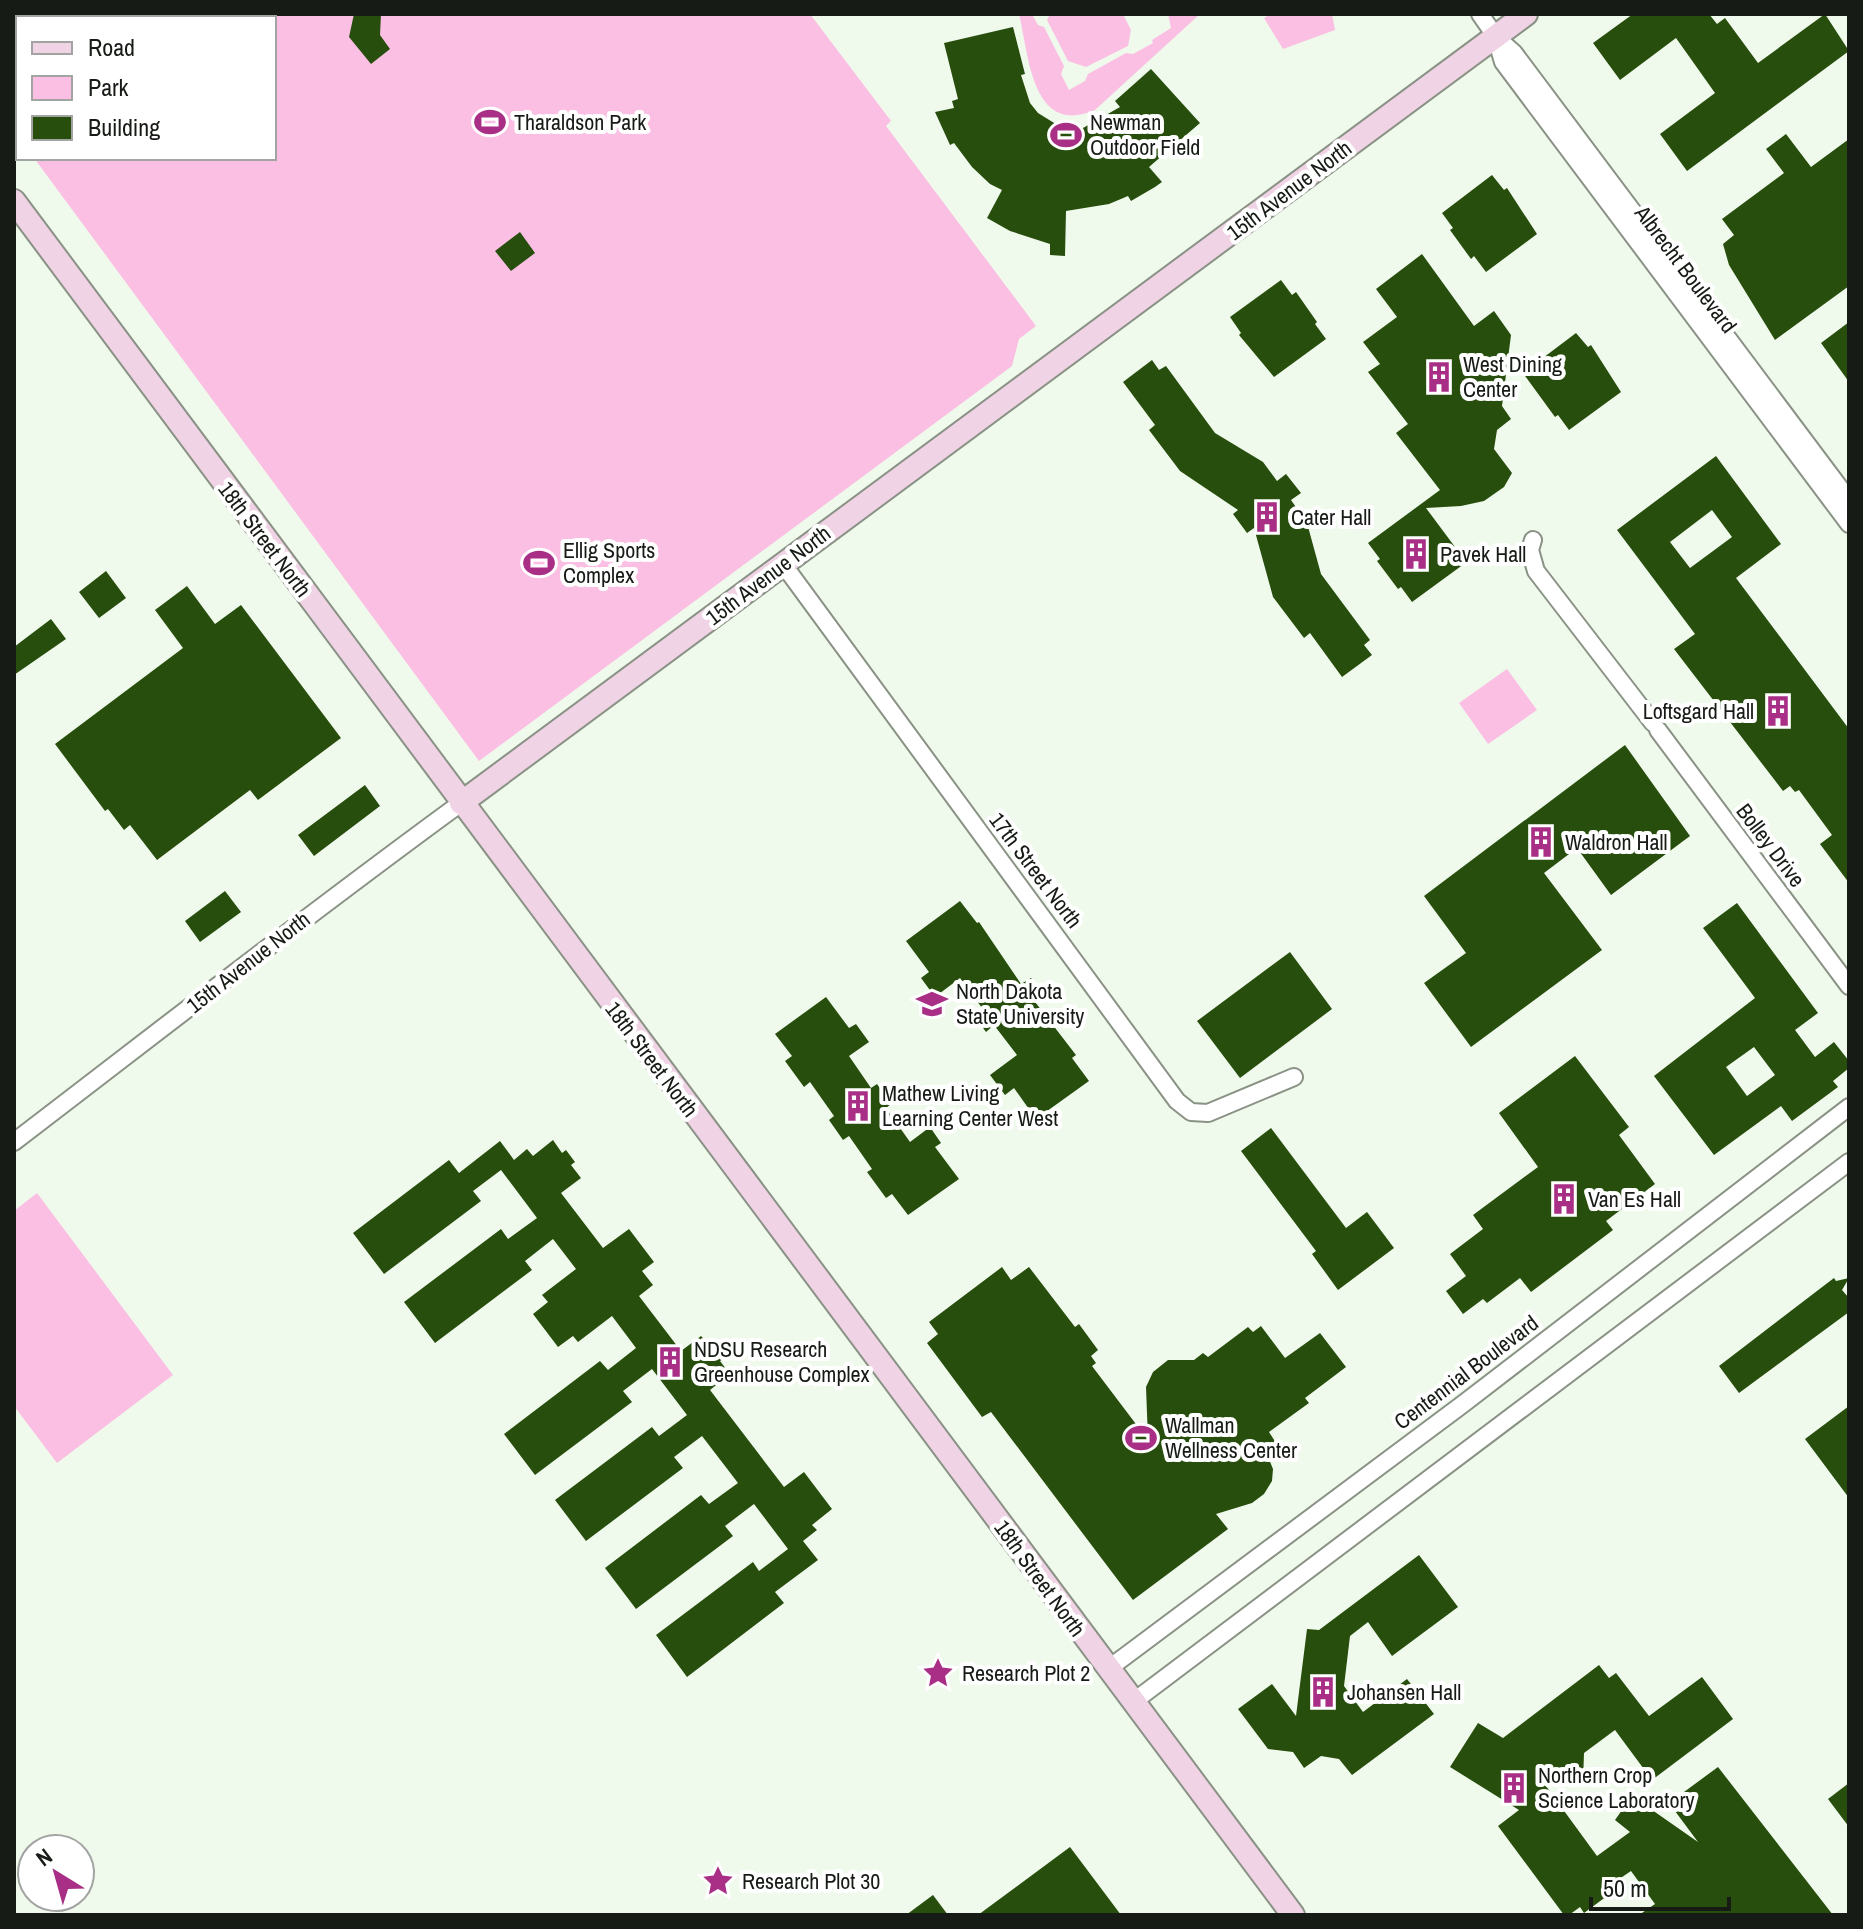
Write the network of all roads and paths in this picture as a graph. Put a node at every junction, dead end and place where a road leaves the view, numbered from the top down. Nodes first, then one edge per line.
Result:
1 (1480, 14) edge
2 (1526, 14) edge
3 (1496, 37) junction
4 (14, 201) edge
5 (1849, 500) edge
6 (1849, 524) edge
7 (1533, 540) dead end
8 (783, 564) junction
9 (461, 803) junction
10 (1849, 986) edge
11 (1294, 1077) dead end
12 (1849, 1107) edge
13 (14, 1142) edge
14 (1849, 1162) edge
15 (1108, 1669) junction
16 (1133, 1702) junction
17 (1293, 1915) edge

1 - 3 street, Albrecht Boulevard
2 - 3 street, 15th Avenue North
3 - 5 street, Albrecht Boulevard
3 - 6 street, Albrecht Boulevard
3 - 8 street, 15th Avenue North
4 - 9 street, 18th Street North
7 - 10 street, Bolley Drive
8 - 9 street, 15th Avenue North
8 - 11 street, 17th Street North
9 - 13 street, 15th Avenue North
9 - 15 street, 18th Street North
12 - 15 street, Centennial Boulevard
14 - 16 street
15 - 16 street, 18th Street North
16 - 17 street, 18th Street North

